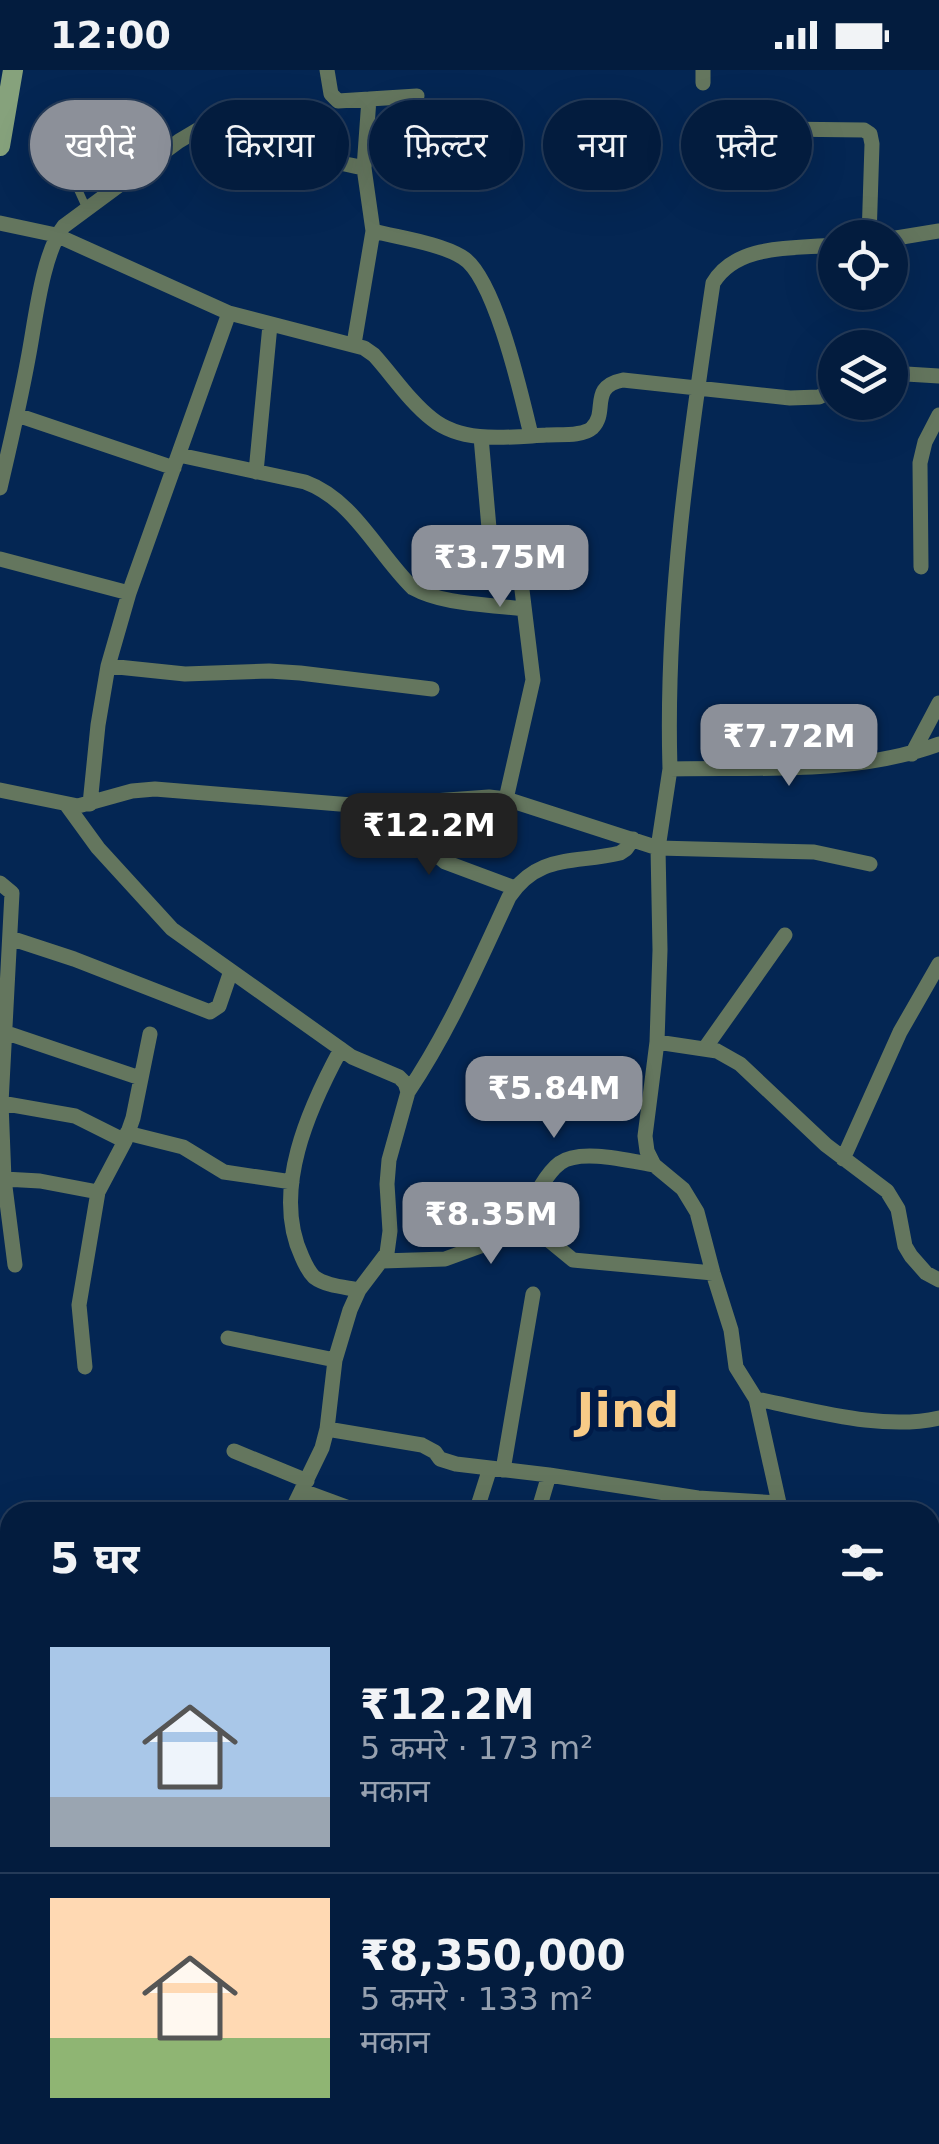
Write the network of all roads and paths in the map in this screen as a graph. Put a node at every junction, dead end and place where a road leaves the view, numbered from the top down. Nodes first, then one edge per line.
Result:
1 (12, 70) edge
2 (328, 70) edge
3 (417, 96) dead end
4 (369, 99) junction
5 (812, 129) edge
6 (0, 146) edge
7 (364, 168) junction
8 (78, 190) edge
9 (86, 207) junction
10 (870, 220) edge
11 (0, 223) edge
12 (373, 231) junction
13 (939, 231) edge
14 (56, 236) junction
15 (908, 236) edge
16 (818, 248) edge
17 (229, 313) junction
18 (270, 324) junction
19 (354, 344) junction
20 (908, 374) edge
21 (939, 376) edge
22 (698, 387) junction
23 (818, 397) edge
24 (17, 415) junction
25 (939, 415) edge
26 (481, 436) junction
27 (531, 436) junction
28 (176, 462) junction
29 (256, 472) junction
30 (0, 488) edge
31 (0, 559) edge
32 (921, 567) dead end
33 (128, 593) junction
34 (523, 609) junction
35 (108, 666) junction
36 (432, 689) dead end
37 (939, 703) edge
38 (939, 744) edge
39 (912, 754) junction
40 (670, 770) junction
41 (0, 790) edge
42 (506, 798) junction
43 (66, 804) junction
44 (90, 804) junction
45 (379, 806) junction
46 (632, 839) junction
47 (658, 848) junction
48 (870, 864) dead end
49 (0, 883) edge
50 (515, 888) junction
51 (785, 934) dead end
52 (10, 938) junction
53 (939, 964) edge
54 (231, 971) junction
55 (4, 1032) junction
56 (150, 1034) dead end
57 (657, 1042) junction
58 (705, 1048) junction
59 (341, 1049) junction
60 (140, 1078) junction
61 (408, 1092) junction
62 (1, 1103) edge
63 (126, 1137) junction
64 (842, 1159) junction
65 (654, 1165) junction
66 (4, 1179) junction
67 (292, 1182) junction
68 (98, 1192) junction
69 (513, 1236) junction
70 (382, 1261) junction
71 (14, 1265) dead end
72 (713, 1274) junction
73 (939, 1280) edge
74 (359, 1290) junction
75 (533, 1294) dead end
76 (228, 1338) dead end
77 (335, 1360) junction
78 (85, 1367) dead end
79 (756, 1399) junction
80 (939, 1418) edge
81 (327, 1429) junction
82 (234, 1451) dead end
83 (496, 1469) junction
84 (549, 1475) junction
85 (305, 1486) junction
86 (296, 1502) edge
87 (339, 1502) edge
88 (481, 1502) edge
89 (541, 1502) edge
90 (682, 1502) edge
91 (779, 1502) edge

1 - 6 main road
2 - 4 street
3 - 4 street
4 - 7 street
5 - 10 street
7 - 9 street
7 - 12 street
8 - 9 lane
9 - 14 street
11 - 14 street
12 - 19 street
12 - 27 street
13 - 15 street
14 - 17 street
14 - 24 street
16 - 22 street
17 - 18 street
17 - 28 street
18 - 19 street
18 - 29 street
19 - 26 street
20 - 21 street
22 - 23 street
22 - 27 street
22 - 40 street
24 - 28 street
24 - 30 street
25 - 32 street
26 - 27 street
26 - 34 street
28 - 29 street
28 - 33 street
29 - 34 street
31 - 33 street
33 - 35 street
34 - 42 street
35 - 36 street
35 - 44 street
37 - 39 street
38 - 39 street
39 - 40 street
40 - 47 street
41 - 43 street
42 - 45 street
42 - 46 street
43 - 44 street
43 - 54 street
44 - 45 street
45 - 50 street
46 - 47 street
46 - 50 street
47 - 48 street
47 - 57 street
49 - 52 street
50 - 61 street
51 - 58 street
52 - 54 street
52 - 55 street
53 - 64 street
54 - 59 street
55 - 60 street
55 - 62 street
56 - 60 street
57 - 58 street
57 - 65 street
58 - 64 street
59 - 61 street
59 - 67 street
60 - 63 street
61 - 70 street
62 - 63 street
62 - 66 street
63 - 67 street
63 - 68 street
64 - 73 street
65 - 69 street
65 - 72 street
66 - 68 street
66 - 71 street
67 - 74 street
68 - 78 street
69 - 70 street
69 - 72 street
70 - 74 street
72 - 79 street
74 - 77 street
75 - 83 street
76 - 77 street
77 - 81 street
79 - 80 street
79 - 91 street
81 - 83 street
81 - 85 street
82 - 85 street
83 - 84 street
83 - 88 street
84 - 89 street
84 - 90 street
85 - 86 street
85 - 87 street

